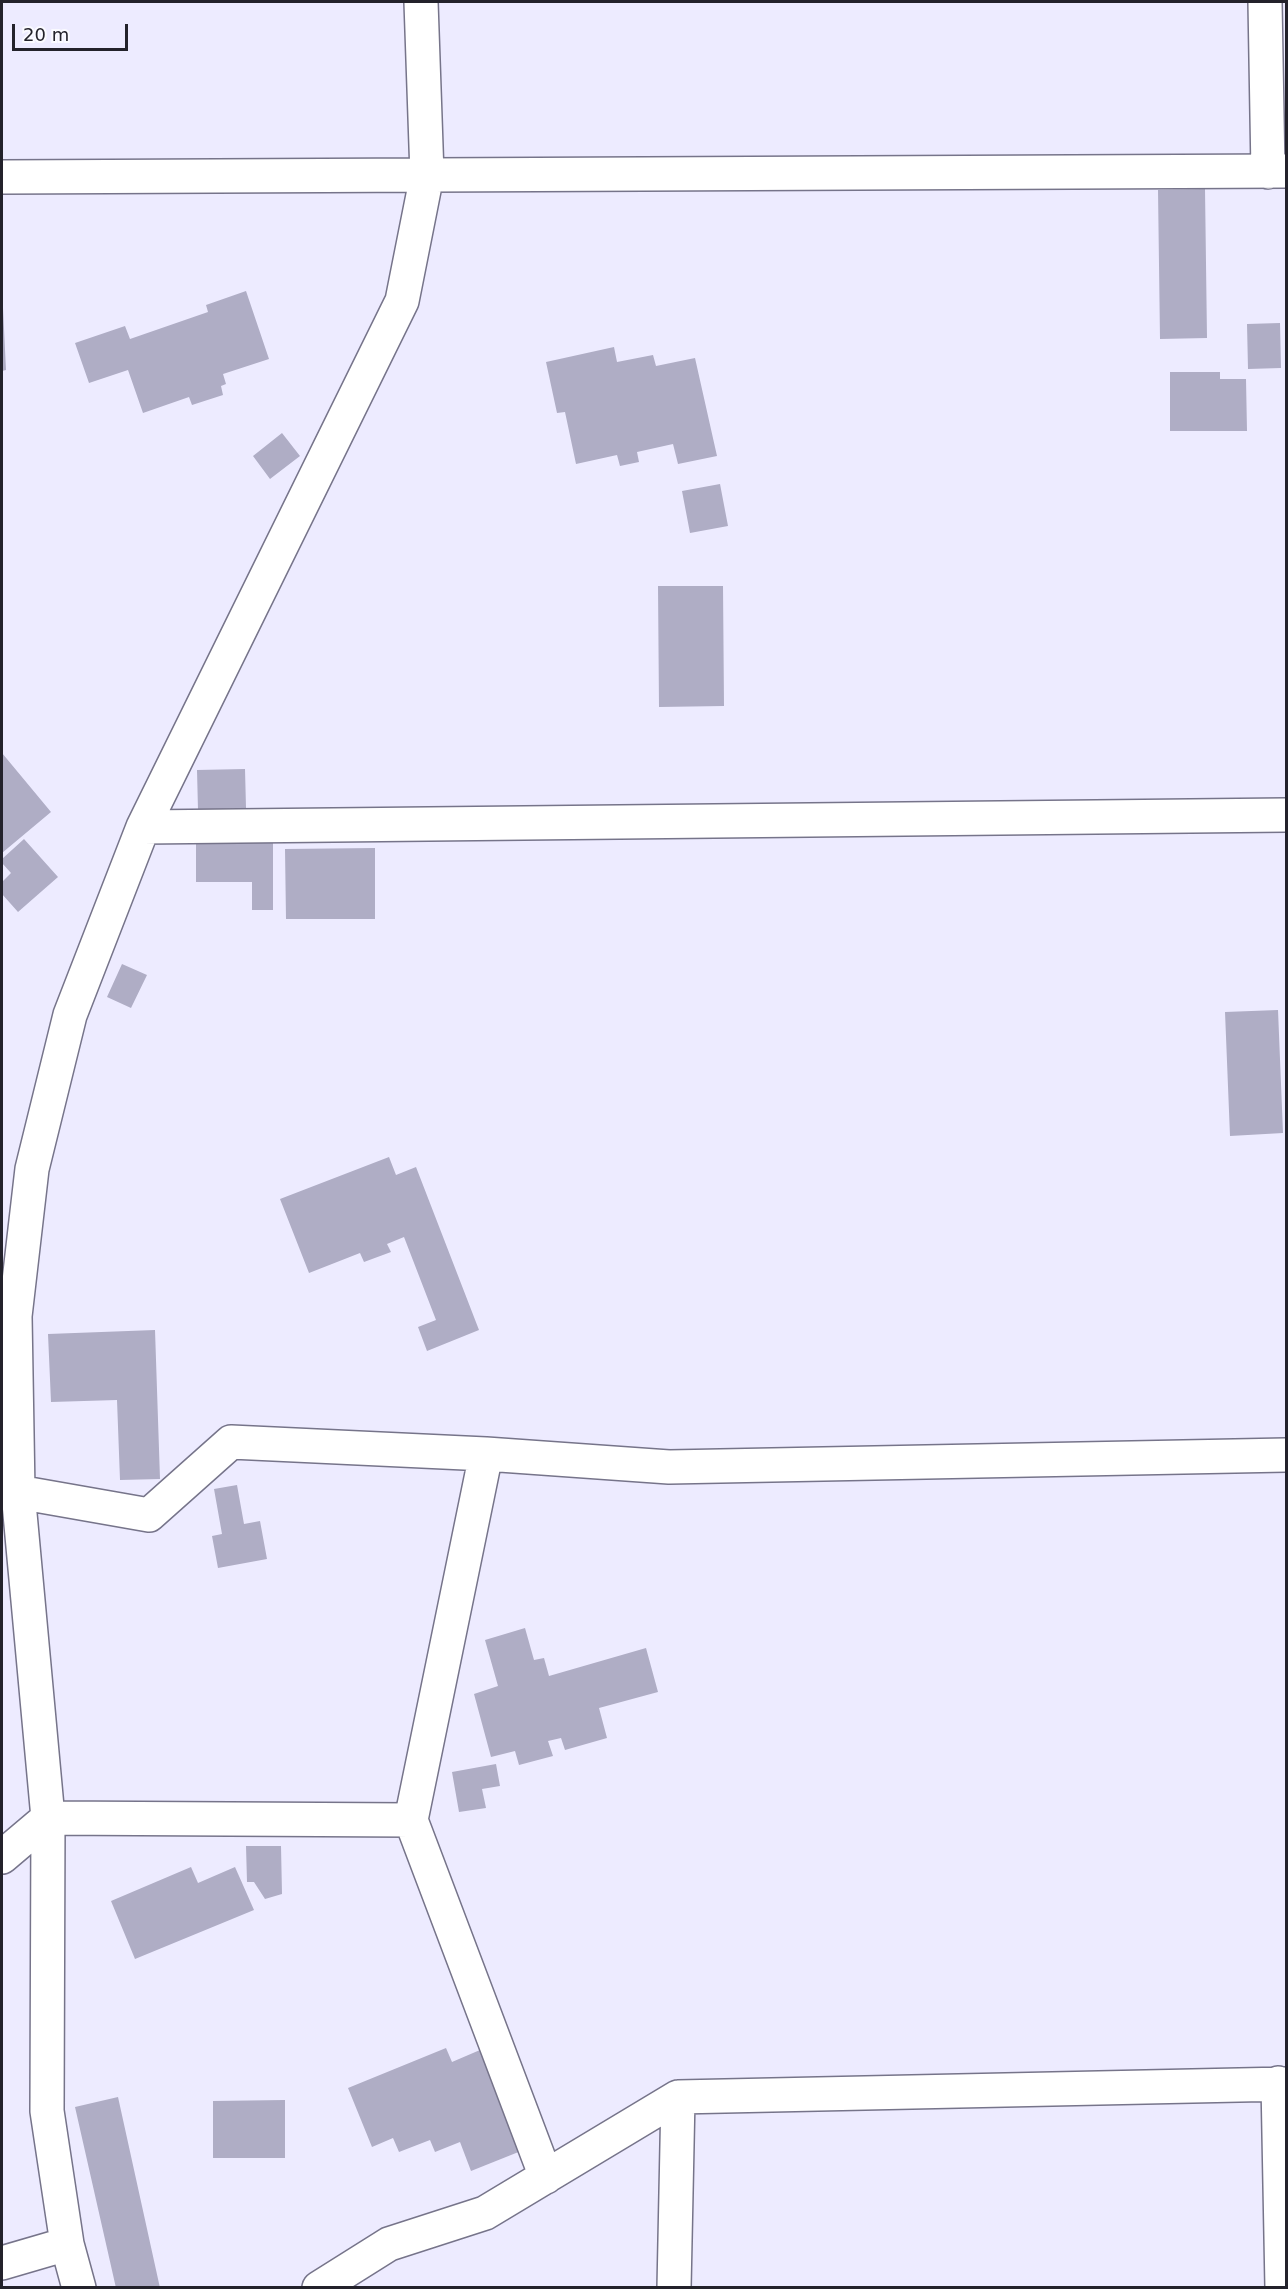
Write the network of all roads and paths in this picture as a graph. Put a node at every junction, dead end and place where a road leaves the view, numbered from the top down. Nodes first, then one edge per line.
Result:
1 (421, 2) edge
2 (1265, 2) edge
3 (1277, 172) edge
4 (428, 175) junction
5 (2, 177) edge
6 (1287, 815) edge
7 (143, 827) junction
8 (486, 1455) junction
9 (1287, 1455) edge
10 (10, 1492) edge
11 (48, 1818) junction
12 (411, 1820) junction
13 (2, 1857) edge
14 (1282, 2084) edge
15 (678, 2097) junction
16 (546, 2177) junction
17 (67, 2244) junction
18 (2, 2263) edge
19 (79, 2288) edge
20 (319, 2288) edge
21 (674, 2288) edge
22 (1282, 2288) edge

1 - 4 street
2 - 3 street
3 - 4 street
4 - 5 street
4 - 7 street
6 - 7 street
7 - 10 street
8 - 9 street
8 - 10 street
8 - 12 street
10 - 11 street
11 - 12 street
11 - 13 street
11 - 17 street
12 - 16 street
14 - 15 street
14 - 22 street
15 - 16 street
15 - 21 street
16 - 20 street
17 - 18 street
17 - 19 street

